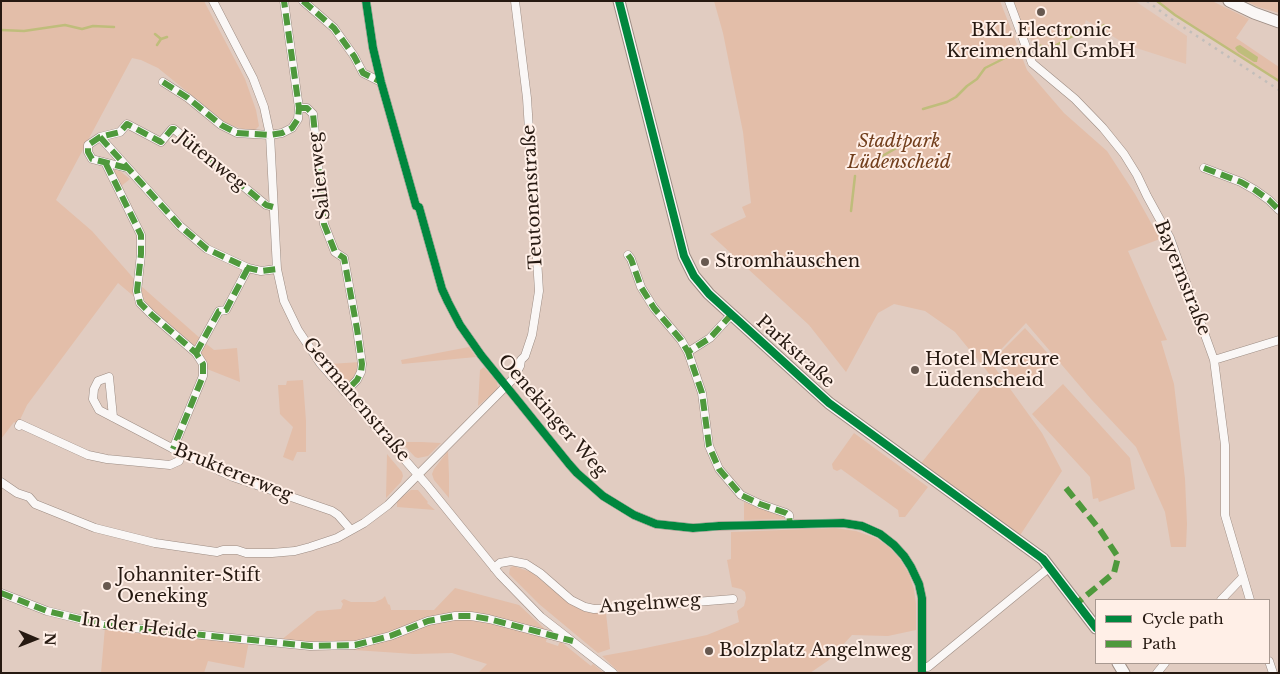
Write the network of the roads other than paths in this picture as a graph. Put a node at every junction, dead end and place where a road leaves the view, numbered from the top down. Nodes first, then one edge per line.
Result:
1 (213, 1) edge
2 (284, 1) edge
3 (303, 1) edge
4 (366, 1) edge
5 (515, 1) edge
6 (619, 1) edge
7 (1009, 1) edge
8 (1229, 1) edge
9 (1279, 22) edge
10 (163, 82) dead end
11 (381, 82) junction
12 (299, 108) junction
13 (270, 135) junction
14 (100, 137) junction
15 (106, 164) junction
16 (127, 168) junction
17 (1204, 168) dead end
18 (274, 206) junction
19 (1279, 210) edge
20 (628, 255) dead end
21 (248, 268) junction
22 (277, 269) junction
23 (732, 314) junction
24 (1279, 340) edge
25 (688, 352) junction
26 (196, 353) junction
27 (1214, 360) junction
28 (507, 385) junction
29 (345, 392) junction
30 (113, 417) junction
31 (19, 426) dead end
32 (173, 449) junction
33 (182, 453) junction
34 (418, 475) junction
35 (1, 482) edge
36 (790, 524) junction
37 (352, 530) junction
38 (1050, 567) junction
39 (494, 568) junction
40 (1242, 577) junction
41 (1, 593) edge
42 (734, 599) dead end
43 (1222, 599) edge
44 (1250, 599) edge
45 (1095, 627) edge
46 (573, 642) junction
47 (922, 670) edge
48 (613, 673) edge

1 - 13 street, Germanenstraße
2 - 12 street
3 - 11 street
4 - 11 street, Oenekinger Weg
5 - 28 street, Teutonenstraße
6 - 23 street, Parkstraße
7 - 27 street, Bayernstraße
8 - 9 street
10 - 13 street
11 - 28 street, Oenekinger Weg
12 - 13 street
12 - 29 street, Salierweg
13 - 18 street, Germanenstraße
14 - 15 street
14 - 16 street
14 - 18 street, Jütenweg
15 - 16 street
15 - 26 street
16 - 21 street
17 - 19 street
18 - 22 street, Germanenstraße
20 - 25 street
21 - 22 street
21 - 26 street
22 - 29 street, Germanenstraße
23 - 25 street
23 - 38 street, Parkstraße
24 - 27 street
25 - 36 street
26 - 32 street
27 - 40 street, Bayernstraße
28 - 34 street, Teutonenstraße
28 - 36 street, Oenekinger Weg
29 - 34 street, Germanenstraße
30 - 30 street, Bruktererweg
30 - 32 street, Bruktererweg
31 - 33 street
32 - 33 street, Bruktererweg
33 - 37 street, Bruktererweg
34 - 37 street, Teutonenstraße
34 - 39 street, Germanenstraße
35 - 37 street, Teutonenstraße
36 - 47 street, Oenekinger Weg
38 - 45 street, Parkstraße
38 - 47 street
39 - 42 street, Angelnweg
39 - 46 street, Germanenstraße
40 - 43 street
40 - 44 street, Bayernstraße
41 - 46 street, In der Heide
46 - 48 street, Germanenstraße

